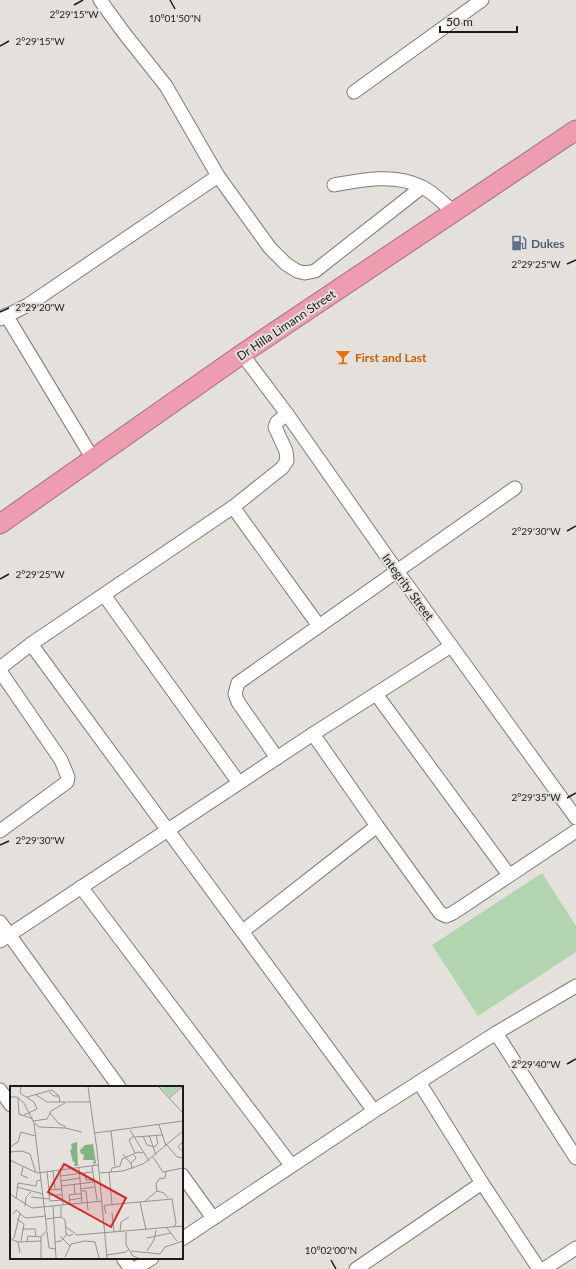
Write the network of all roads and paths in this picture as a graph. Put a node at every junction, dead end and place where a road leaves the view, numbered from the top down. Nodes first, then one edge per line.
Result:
1 (100, 0) edge
2 (482, 0) edge
3 (354, 92) dead end
4 (576, 130) edge
5 (218, 176) junction
6 (334, 185) dead end
7 (422, 187) junction
8 (454, 212) junction
9 (3, 317) edge
10 (242, 354) junction
11 (287, 414) junction
12 (93, 459) junction
13 (515, 488) dead end
14 (233, 507) junction
15 (0, 524) edge
16 (397, 571) junction
17 (104, 595) junction
18 (318, 626) junction
19 (31, 644) junction
20 (451, 646) junction
21 (0, 668) edge
22 (0, 671) edge
23 (376, 694) junction
24 (313, 734) junction
25 (277, 758) junction
26 (239, 784) junction
27 (576, 818) edge
28 (377, 826) junction
29 (167, 830) junction
30 (576, 831) edge
31 (0, 832) edge
32 (509, 875) junction
33 (81, 887) junction
34 (0, 922) edge
35 (243, 931) junction
36 (4, 938) edge
37 (576, 986) edge
38 (496, 1033) junction
39 (419, 1082) junction
40 (118, 1086) edge
41 (0, 1090) edge
42 (10, 1104) edge
43 (374, 1111) junction
44 (576, 1158) edge
45 (292, 1165) junction
46 (183, 1176) edge
47 (482, 1183) junction
48 (213, 1218) junction
49 (183, 1238) edge
50 (576, 1248) edge
51 (124, 1259) edge
52 (150, 1259) edge
53 (131, 1269) edge
54 (135, 1269) edge
55 (356, 1269) edge
56 (539, 1269) edge
57 (544, 1269) edge

1 - 5 street
2 - 3 street
4 - 8 highway, Dr Hilla Limann Street
5 - 7 street
5 - 9 street
6 - 7 street
7 - 8 street
8 - 10 highway, Dr Hilla Limann Street
9 - 12 street
10 - 11 street, Integrity Street
10 - 12 highway, Dr Hilla Limann Street
11 - 14 street
11 - 16 street, Integrity Street
12 - 15 highway, Dr Hilla Limann Street
13 - 16 street
14 - 17 street
14 - 18 street
16 - 18 street
16 - 20 street, Integrity Street
17 - 19 street
17 - 26 street
18 - 25 street
19 - 21 street
19 - 29 street
20 - 23 street
20 - 27 street, Integrity Street
22 - 31 street
23 - 24 street
23 - 32 street
24 - 25 street
24 - 28 street
25 - 26 street
26 - 29 street
28 - 32 street
28 - 35 street
29 - 33 street
29 - 35 street
30 - 32 street
33 - 36 street
33 - 45 street
34 - 36 street
35 - 43 street
36 - 40 street
37 - 38 street
38 - 39 street
38 - 44 street
39 - 43 street
39 - 47 street
41 - 42 street
43 - 45 street
45 - 48 street
46 - 48 street
47 - 55 street
47 - 56 street
48 - 49 street
50 - 57 street
51 - 53 street
52 - 54 street

